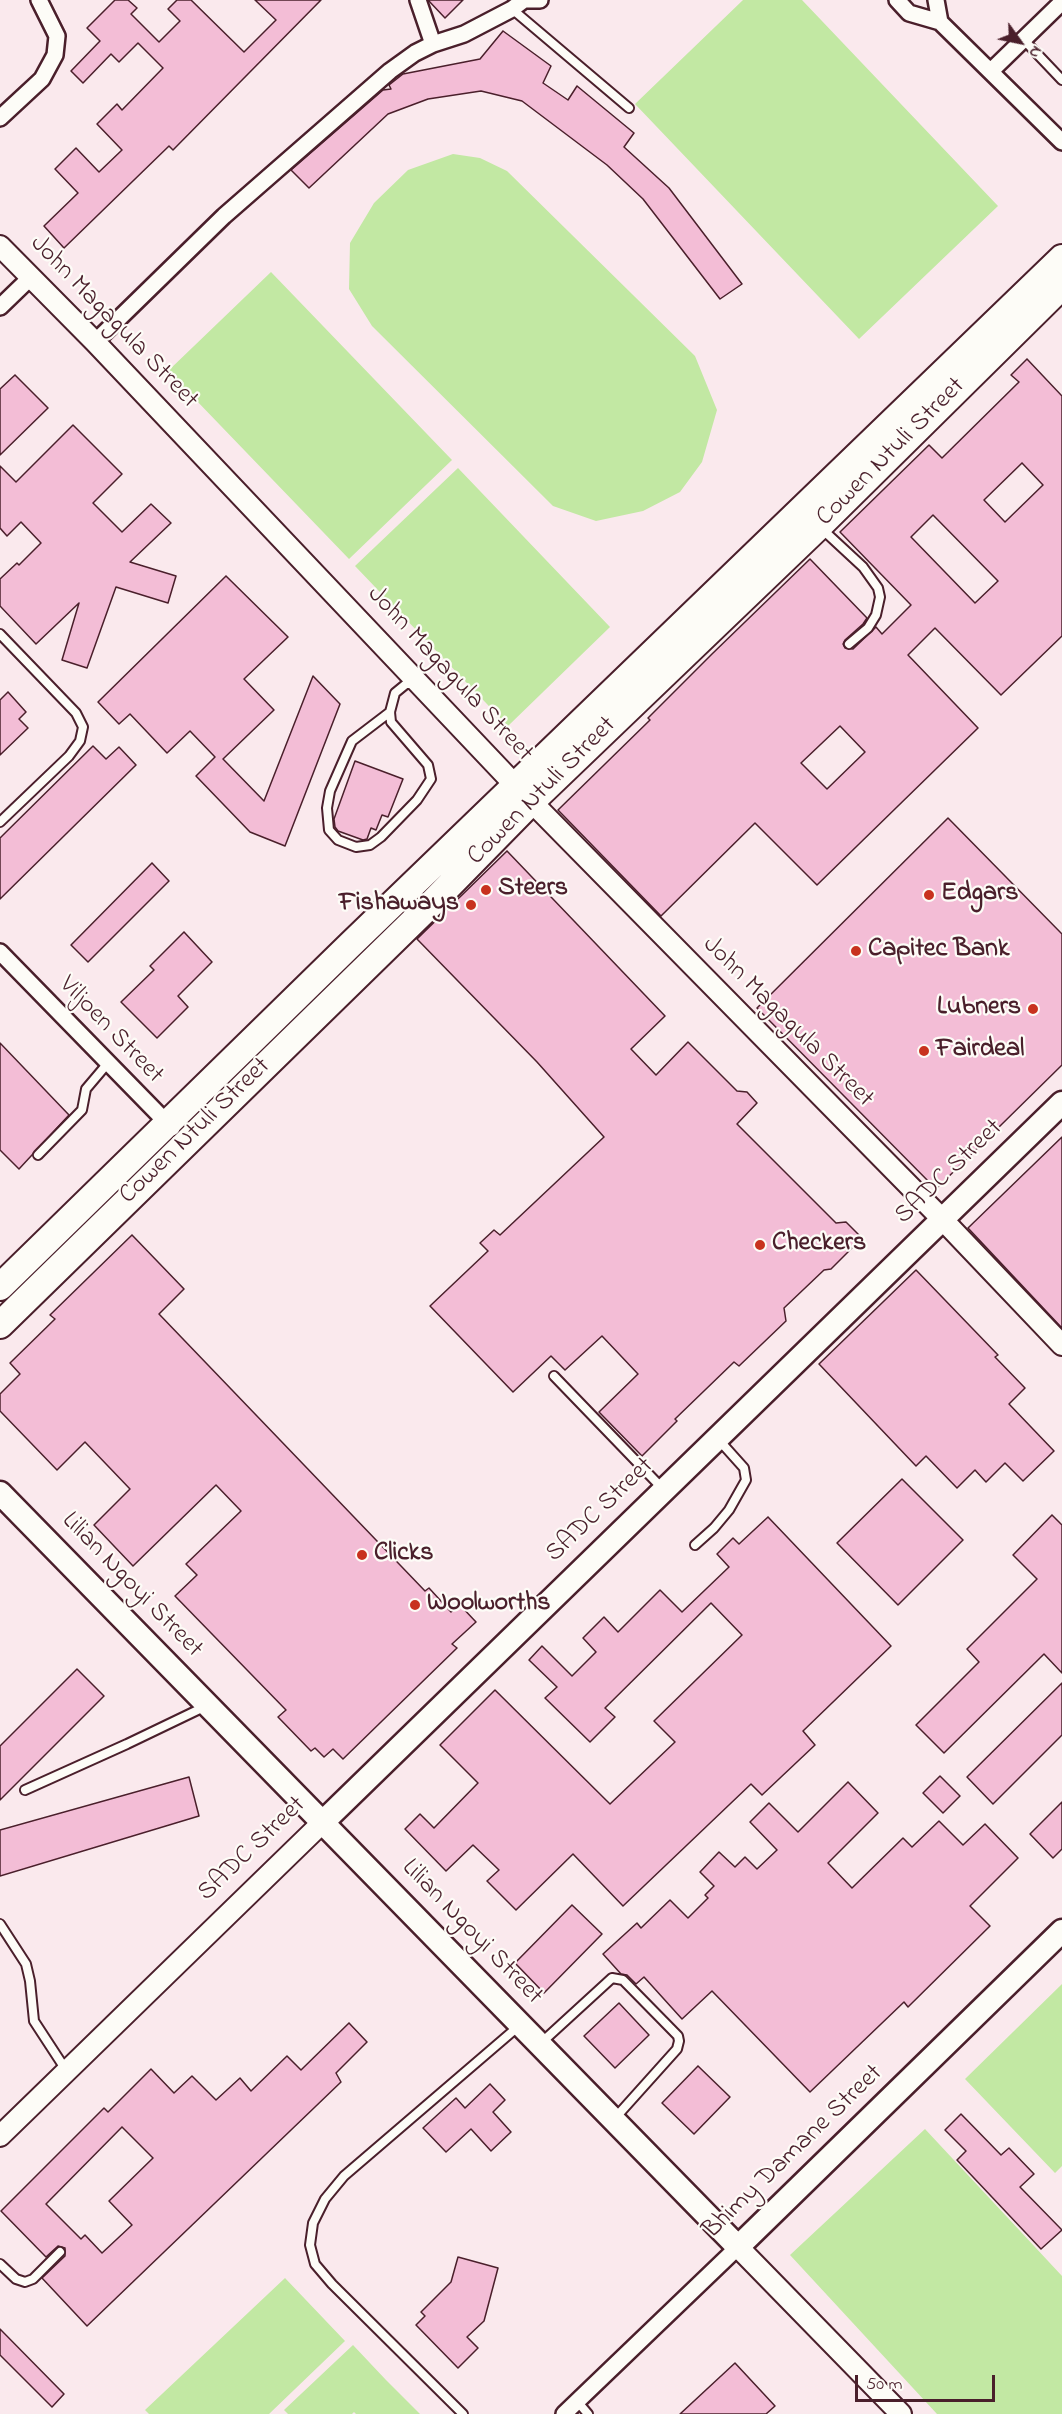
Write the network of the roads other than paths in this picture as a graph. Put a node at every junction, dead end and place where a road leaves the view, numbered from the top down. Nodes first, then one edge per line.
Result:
1 (39, 0) edge
2 (418, 0) edge
3 (540, 0) edge
4 (897, 0) edge
5 (936, 0) edge
6 (1062, 2) edge
7 (520, 3) edge
8 (940, 22) junction
9 (1024, 40) junction
10 (433, 44) junction
11 (991, 71) junction
12 (1062, 80) edge
13 (629, 108) dead end
14 (0, 118) edge
15 (1062, 142) edge
16 (0, 246) edge
17 (1062, 258) edge
18 (30, 278) junction
19 (1062, 286) edge
20 (0, 307) edge
21 (95, 342) junction
22 (819, 526) junction
23 (0, 634) edge
24 (849, 644) dead end
25 (422, 685) junction
26 (390, 712) junction
27 (523, 794) junction
28 (0, 822) edge
29 (0, 952) edge
30 (108, 1063) junction
31 (1062, 1103) edge
32 (167, 1124) junction
33 (185, 1143) junction
34 (38, 1155) dead end
35 (943, 1220) junction
36 (1, 1284) edge
37 (0, 1325) edge
38 (1062, 1345) edge
39 (554, 1376) dead end
40 (717, 1438) junction
41 (664, 1490) junction
42 (0, 1493) edge
43 (695, 1545) dead end
44 (208, 1705) junction
45 (25, 1790) dead end
46 (323, 1822) junction
47 (0, 1924) edge
48 (1062, 1931) edge
49 (521, 2025) junction
50 (539, 2044) junction
51 (66, 2071) junction
52 (613, 2119) junction
53 (0, 2136) edge
54 (738, 2247) junction
55 (60, 2252) dead end
56 (0, 2264) edge
57 (578, 2401) junction
58 (463, 2414) edge
59 (564, 2414) edge
60 (588, 2414) edge
61 (901, 2414) edge

1 - 14 street
2 - 10 street
3 - 7 street
4 - 8 street
5 - 8 street
6 - 9 street
7 - 10 street
7 - 13 lane
8 - 11 street
9 - 11 street
9 - 12 lane
10 - 21 street
11 - 15 street
16 - 18 street, John Magagula Street
17 - 27 highway, Cowen Ntuli Street
18 - 20 street
18 - 21 street, John Magagula Street
19 - 22 highway, Cowen Ntuli Street
21 - 25 street, John Magagula Street
22 - 24 lane
22 - 27 highway, Cowen Ntuli Street
23 - 28 lane
25 - 26 lane
25 - 27 street, John Magagula Street
26 - 26 lane
27 - 32 highway, Cowen Ntuli Street
27 - 33 highway, Cowen Ntuli Street
27 - 35 street, John Magagula Street
29 - 30 street, Viljoen Street
30 - 32 street, Viljoen Street
30 - 34 lane
31 - 35 main road, SADC Street
32 - 33 street, Viljoen Street
32 - 36 highway, Cowen Ntuli Street
33 - 37 highway, Cowen Ntuli Street
35 - 38 street, John Magagula Street
35 - 40 main road, SADC Street
39 - 41 lane
40 - 41 main road, SADC Street
40 - 43 lane
41 - 46 main road, SADC Street
42 - 44 main road, Lilian Ngoyi Street
44 - 45 lane
44 - 46 main road, Lilian Ngoyi Street
46 - 49 main road, Lilian Ngoyi Street
46 - 51 street, SADC Street
47 - 51 lane
48 - 54 main road, Bhimy Damane Street
49 - 50 main road, Lilian Ngoyi Street
49 - 58 lane
50 - 52 main road, Lilian Ngoyi Street
50 - 52 lane
51 - 53 street, SADC Street
52 - 54 main road, Lilian Ngoyi Street
54 - 57 street, Bhimy Damane Street
54 - 61 street, Lilian Ngoyi Street
55 - 56 lane
57 - 59 street, Bhimy Damane Street
57 - 60 lane

